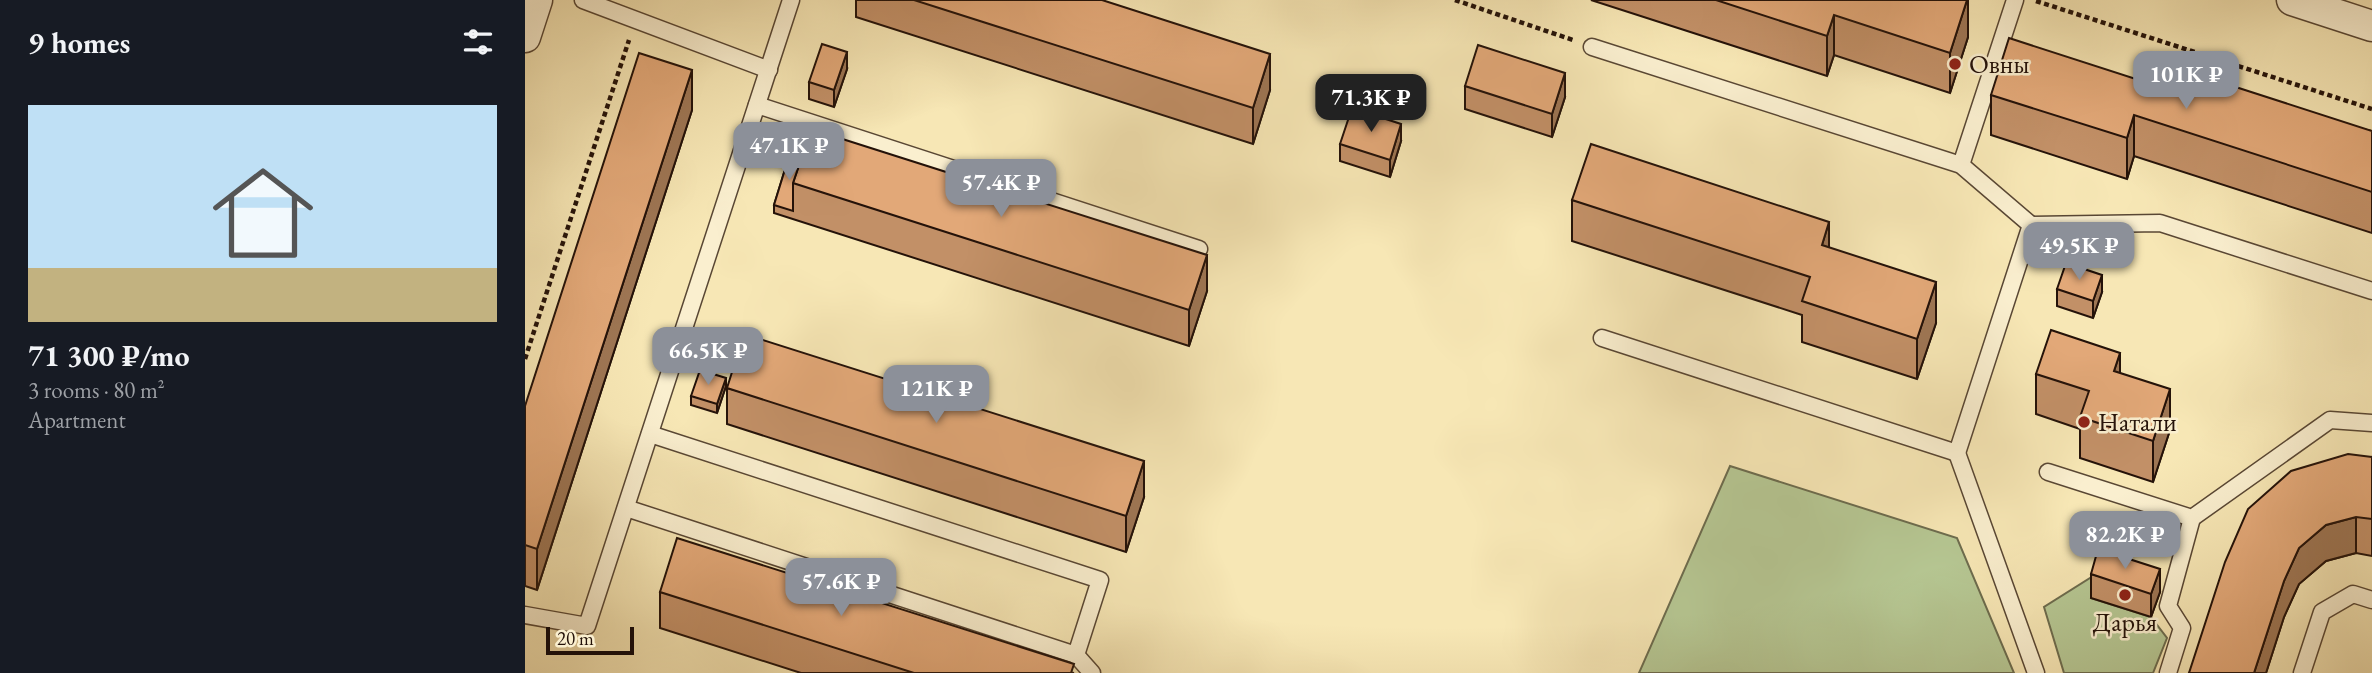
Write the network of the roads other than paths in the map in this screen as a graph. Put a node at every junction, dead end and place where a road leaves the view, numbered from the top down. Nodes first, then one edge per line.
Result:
1 (537, 0) edge
2 (583, 0) edge
3 (791, 0) edge
4 (2015, 0) edge
5 (2292, 0) edge
6 (2372, 26) edge
7 (525, 37) edge
8 (1592, 47) road end
9 (769, 70) junction
10 (757, 106) junction
11 (1961, 165) junction
12 (2031, 225) junction
13 (1199, 249) edge
14 (2372, 291) edge
15 (1601, 338) dead end
16 (2372, 423) edge
17 (650, 434) junction
18 (1958, 453) junction
19 (2048, 472) dead end
20 (626, 508) junction
21 (2192, 518) junction
22 (2372, 600) edge
23 (525, 615) edge
24 (1076, 655) junction
25 (1092, 673) edge
26 (2036, 673) edge
27 (2168, 673) edge
28 (2302, 673) edge

1 - 7 street
2 - 9 lane
3 - 9 lane
4 - 11 lane
5 - 6 street
8 - 11 lane
9 - 10 lane
10 - 13 lane
10 - 17 lane
11 - 12 lane
12 - 14 lane
12 - 18 lane
15 - 18 lane
16 - 21 lane
17 - 20 lane
17 - 24 lane
18 - 26 lane
19 - 21 lane
20 - 23 lane
20 - 24 lane
21 - 27 lane
22 - 28 lane
24 - 25 lane

